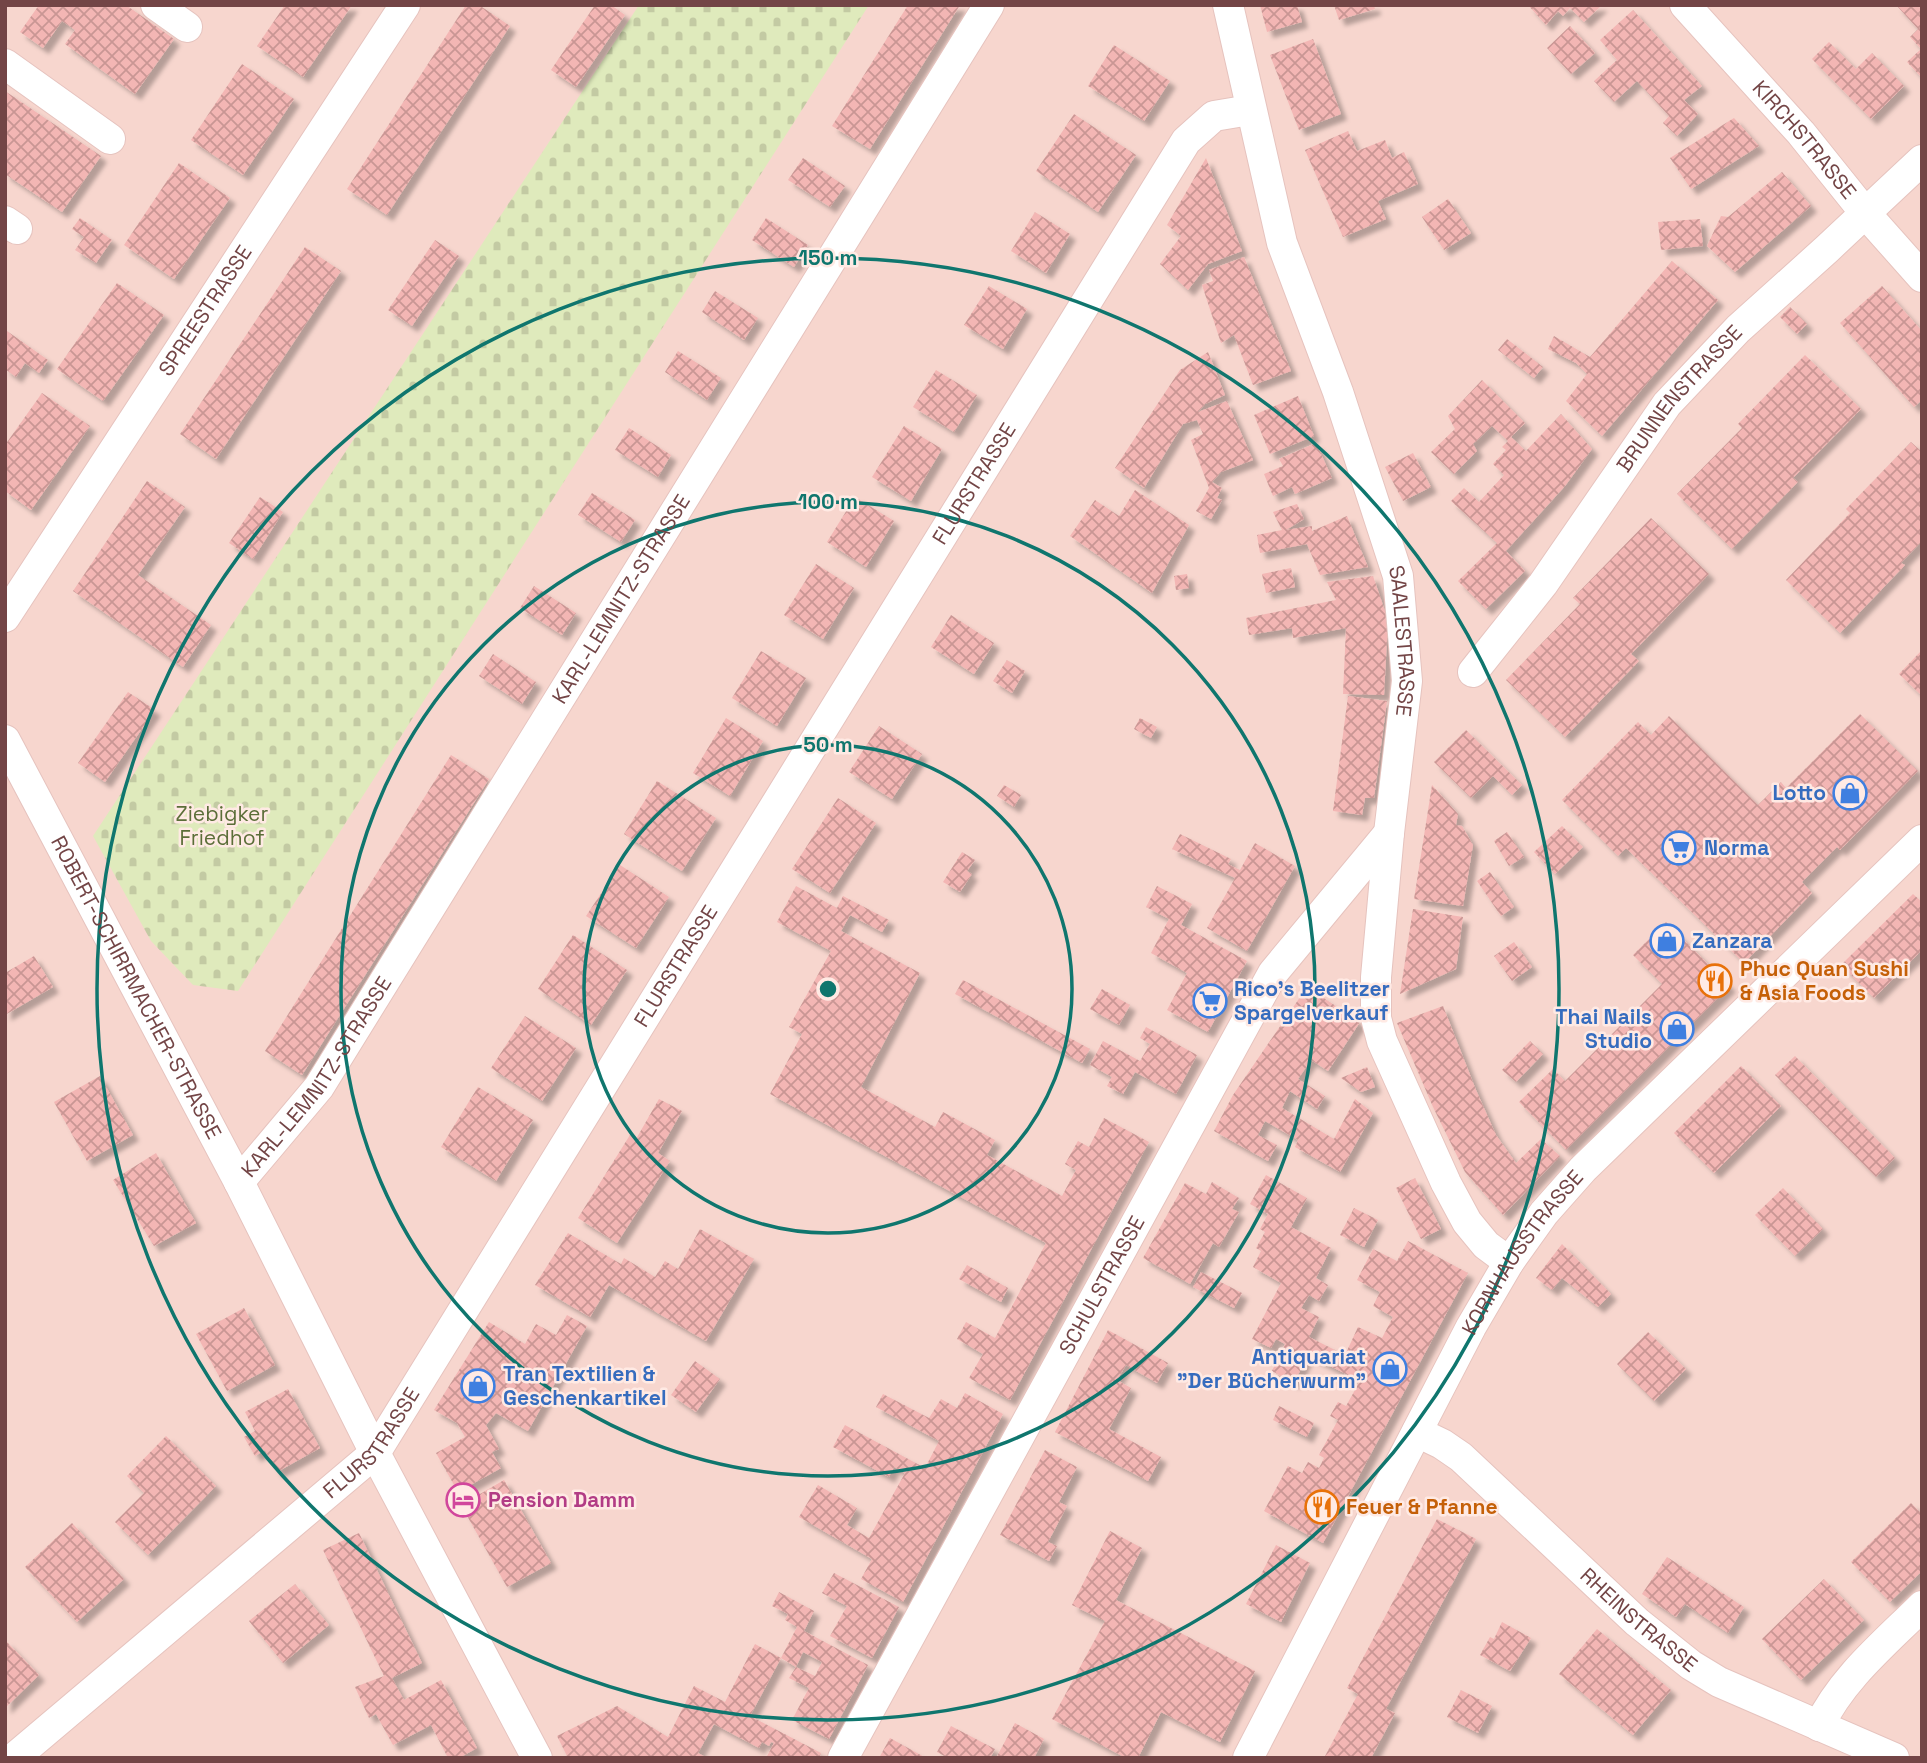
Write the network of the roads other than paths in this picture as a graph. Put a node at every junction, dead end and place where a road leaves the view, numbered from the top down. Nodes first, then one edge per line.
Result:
1 (156, 5) edge
2 (405, 5) edge
3 (989, 5) edge
4 (1228, 5) edge
5 (1685, 5) edge
6 (187, 27) dead end
7 (5, 64) edge
8 (1250, 110) junction
9 (110, 139) dead end
10 (1922, 160) edge
11 (1866, 214) junction
12 (1922, 277) edge
13 (5, 617) edge
14 (1473, 672) dead end
15 (5, 740) edge
16 (1389, 833) junction
17 (1922, 840) edge
18 (239, 1182) junction
19 (1509, 1262) junction
20 (1417, 1432) junction
21 (375, 1453) junction
22 (1922, 1606) edge
23 (1819, 1726) junction
24 (14, 1758) edge
25 (537, 1758) edge
26 (843, 1758) edge
27 (1248, 1758) edge
28 (1894, 1758) edge

1 - 6 street
2 - 13 street, SPREESTRASSE
3 - 18 street, KARL-LEMNITZ-STRASSE
4 - 8 street, SAALESTRASSE
5 - 11 street, KIRCHSTRASSE
7 - 9 street
8 - 16 street, SAALESTRASSE
8 - 21 street, FLURSTRASSE
10 - 11 street, BRUNNENSTRASSE
11 - 12 street, KIRCHSTRASSE
11 - 14 street, BRUNNENSTRASSE
15 - 18 street, ROBERT-SCHIRRMACHER-STRASSE
16 - 19 street, SAALESTRASSE
16 - 26 street, SCHULSTRASSE
17 - 19 street, KORNHAUSSTRASSE
18 - 21 street, ROBERT-SCHIRRMACHER-STRASSE
19 - 20 street, KORNHAUSSTRASSE
20 - 23 street, RHEINSTRASSE
20 - 27 street, KORNHAUSSTRASSE
21 - 24 street, FLURSTRASSE
21 - 25 street, ROBERT-SCHIRRMACHER-STRASSE
22 - 23 street
23 - 28 street, RHEINSTRASSE

